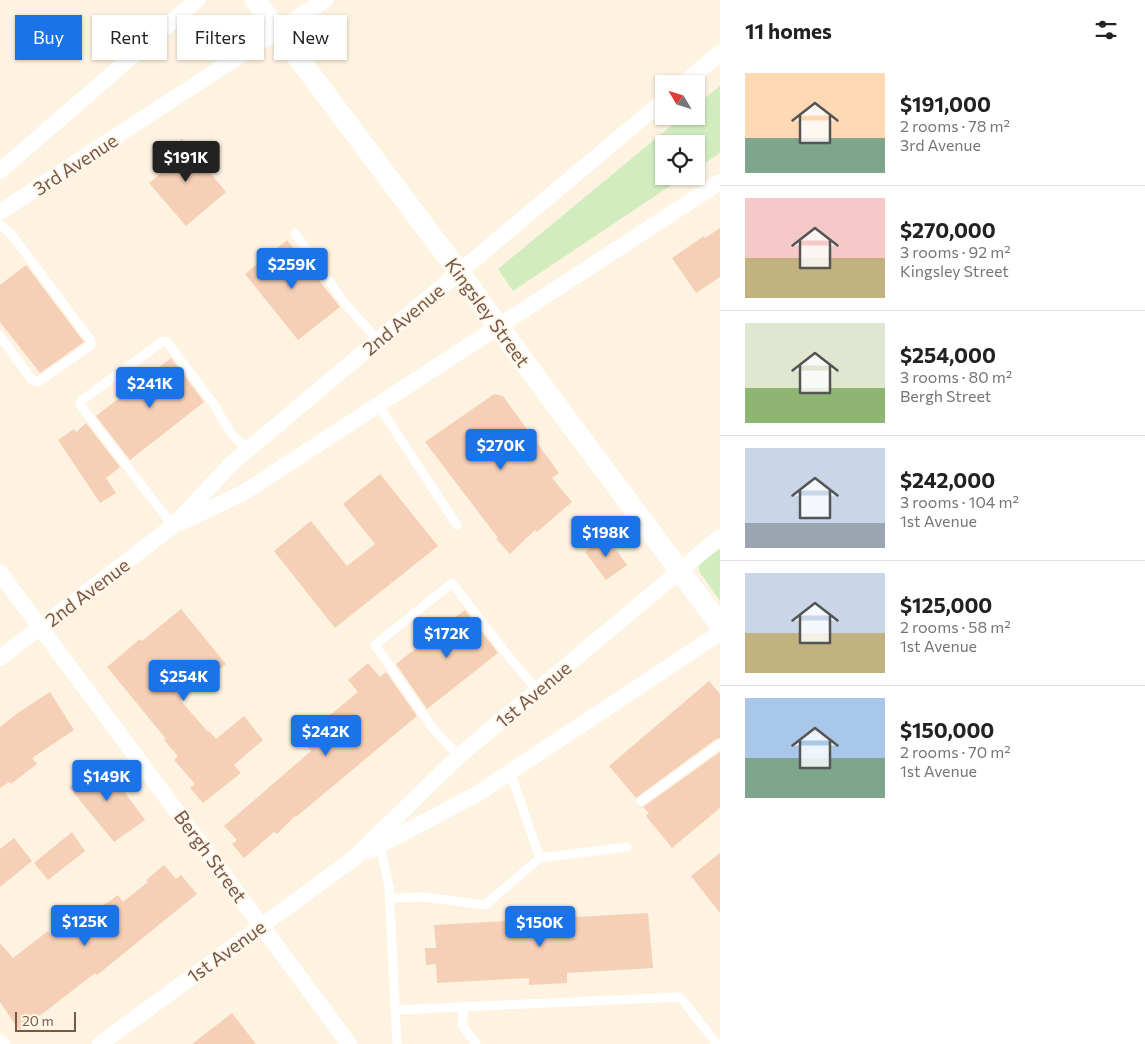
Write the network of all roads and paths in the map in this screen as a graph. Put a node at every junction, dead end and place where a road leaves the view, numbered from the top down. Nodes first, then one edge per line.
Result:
1 (197, 0) edge
2 (255, 0) edge
3 (325, 0) edge
4 (302, 15) edge
5 (274, 26) edge
6 (274, 34) edge
7 (720, 52) edge
8 (300, 60) edge
9 (693, 75) edge
10 (655, 108) edge
11 (0, 171) edge
12 (720, 182) edge
13 (0, 212) edge
14 (0, 225) edge
15 (295, 233) dead end
16 (460, 272) junction
17 (498, 326) junction
18 (0, 336) edge
19 (378, 340) junction
20 (378, 405) junction
21 (249, 449) junction
22 (457, 525) dead end
23 (173, 526) junction
24 (720, 537) edge
25 (679, 571) junction
26 (0, 573) edge
27 (720, 625) edge
28 (41, 627) junction
29 (720, 632) edge
30 (0, 658) edge
31 (537, 690) junction
32 (720, 744) edge
33 (459, 756) junction
34 (510, 772) junction
35 (641, 801) dead end
36 (380, 845) junction
37 (627, 847) dead end
38 (540, 858) junction
39 (353, 859) junction
40 (390, 898) junction
41 (262, 926) junction
42 (464, 1007) junction
43 (395, 1010) junction
44 (100, 1044) edge
45 (349, 1044) edge
46 (396, 1044) edge
47 (476, 1044) edge
48 (717, 1044) edge

1 - 11 street, 3rd Avenue
2 - 5 street, Kingsley Street
3 - 4 street, 3rd Avenue
6 - 13 street, 3rd Avenue
7 - 9 street
8 - 16 street, Kingsley Street
10 - 16 street, 2nd Avenue
12 - 17 street, 2nd Avenue
14 - 18 lane
15 - 19 lane
16 - 17 street, Kingsley Street
16 - 19 street, 2nd Avenue
17 - 20 street, 2nd Avenue
17 - 25 street, Kingsley Street
19 - 21 street, 2nd Avenue
20 - 22 lane
20 - 23 street, 2nd Avenue
21 - 23 street, 2nd Avenue
21 - 23 lane
23 - 28 street, 2nd Avenue
24 - 25 street, 1st Avenue
25 - 27 street, Kingsley Street
25 - 31 street, 1st Avenue
26 - 28 street, Bergh Street
28 - 30 street, 2nd Avenue
28 - 41 street, Bergh Street
29 - 34 street, 1st Avenue
31 - 33 street, 1st Avenue
31 - 33 lane
32 - 35 lane
33 - 39 street, 1st Avenue
34 - 36 street, 1st Avenue
34 - 38 lane
36 - 39 street, 1st Avenue
36 - 40 lane
37 - 38 lane
38 - 40 lane
39 - 41 street, 1st Avenue
40 - 43 lane
41 - 44 street, 1st Avenue
41 - 45 street, Bergh Street
42 - 43 lane
42 - 47 lane
42 - 48 lane
43 - 46 lane

